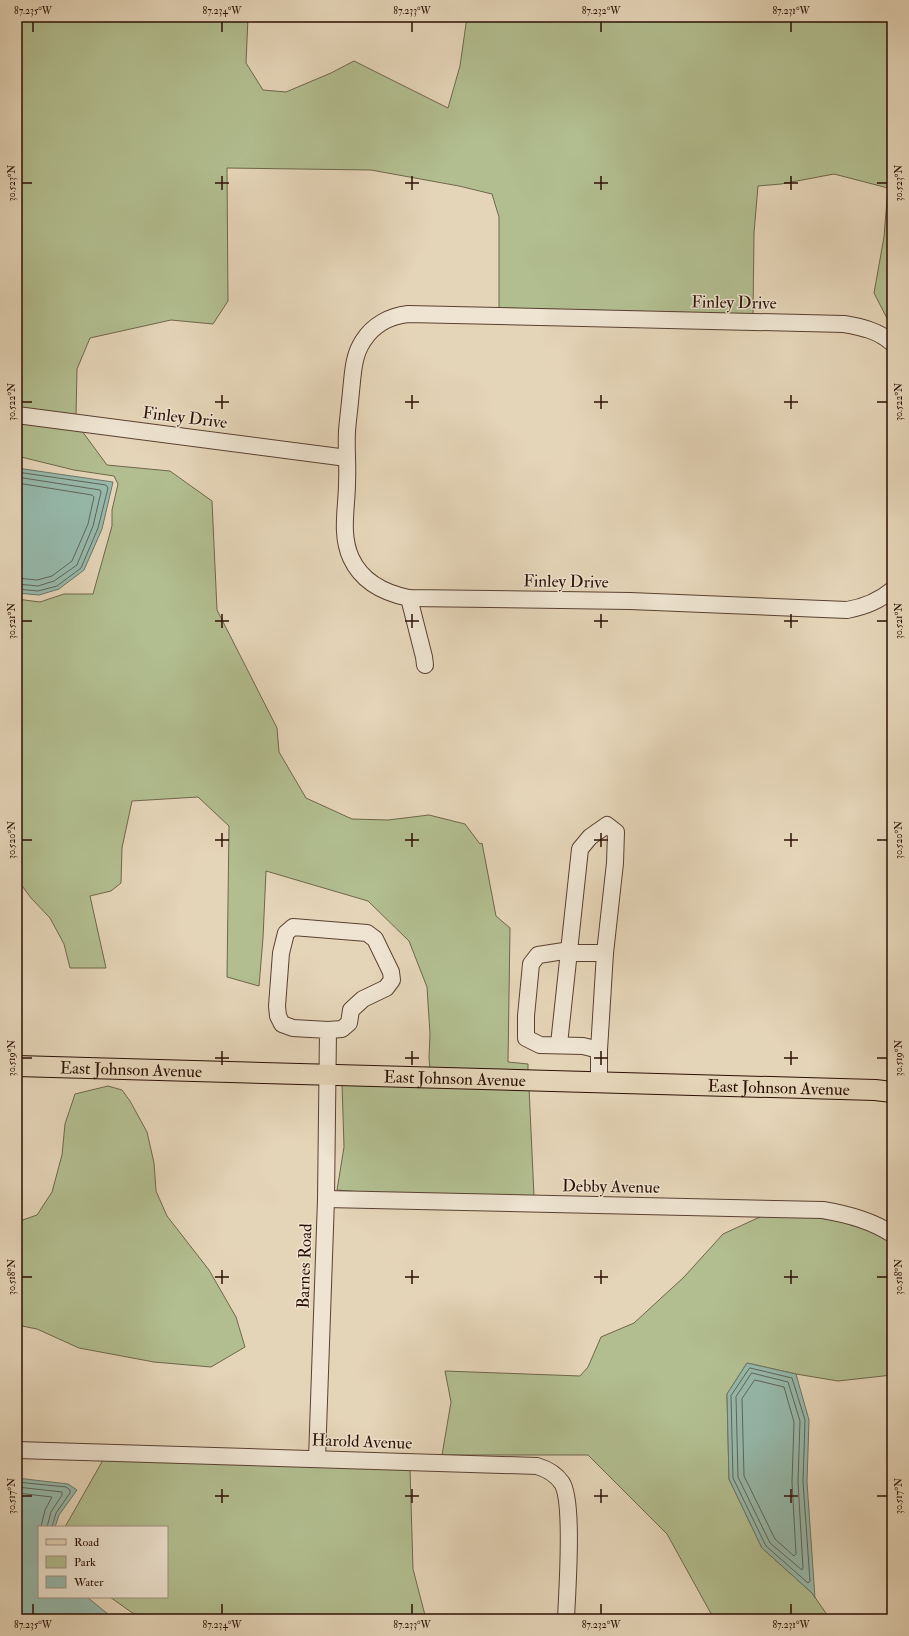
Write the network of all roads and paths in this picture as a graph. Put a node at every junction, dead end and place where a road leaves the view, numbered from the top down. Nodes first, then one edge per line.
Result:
1 (892, 344) edge
2 (17, 414) edge
3 (347, 458) junction
4 (892, 590) edge
5 (409, 598) junction
6 (425, 665) dead end
7 (569, 953) junction
8 (605, 953) junction
9 (328, 1030) junction
10 (559, 1044) junction
11 (600, 1050) junction
12 (17, 1066) edge
13 (328, 1075) junction
14 (599, 1082) junction
15 (892, 1092) edge
16 (326, 1199) junction
17 (892, 1234) edge
18 (17, 1450) edge
19 (317, 1459) junction
20 (566, 1619) edge

1 - 3 street, Finley Drive
2 - 3 street, Finley Drive
3 - 5 street, Finley Drive
4 - 5 street, Finley Drive
5 - 6 street
7 - 8 street
7 - 8 street
7 - 10 street
7 - 10 street
8 - 11 street
9 - 9 street
9 - 13 street, Barnes Road
10 - 11 street
11 - 14 street
12 - 13 main road, East Johnson Avenue
13 - 14 main road, East Johnson Avenue
13 - 16 street, Barnes Road
14 - 15 main road, East Johnson Avenue
16 - 17 street, Debby Avenue
16 - 19 street, Barnes Road
18 - 19 street, Harold Avenue
19 - 20 street, Harold Avenue

